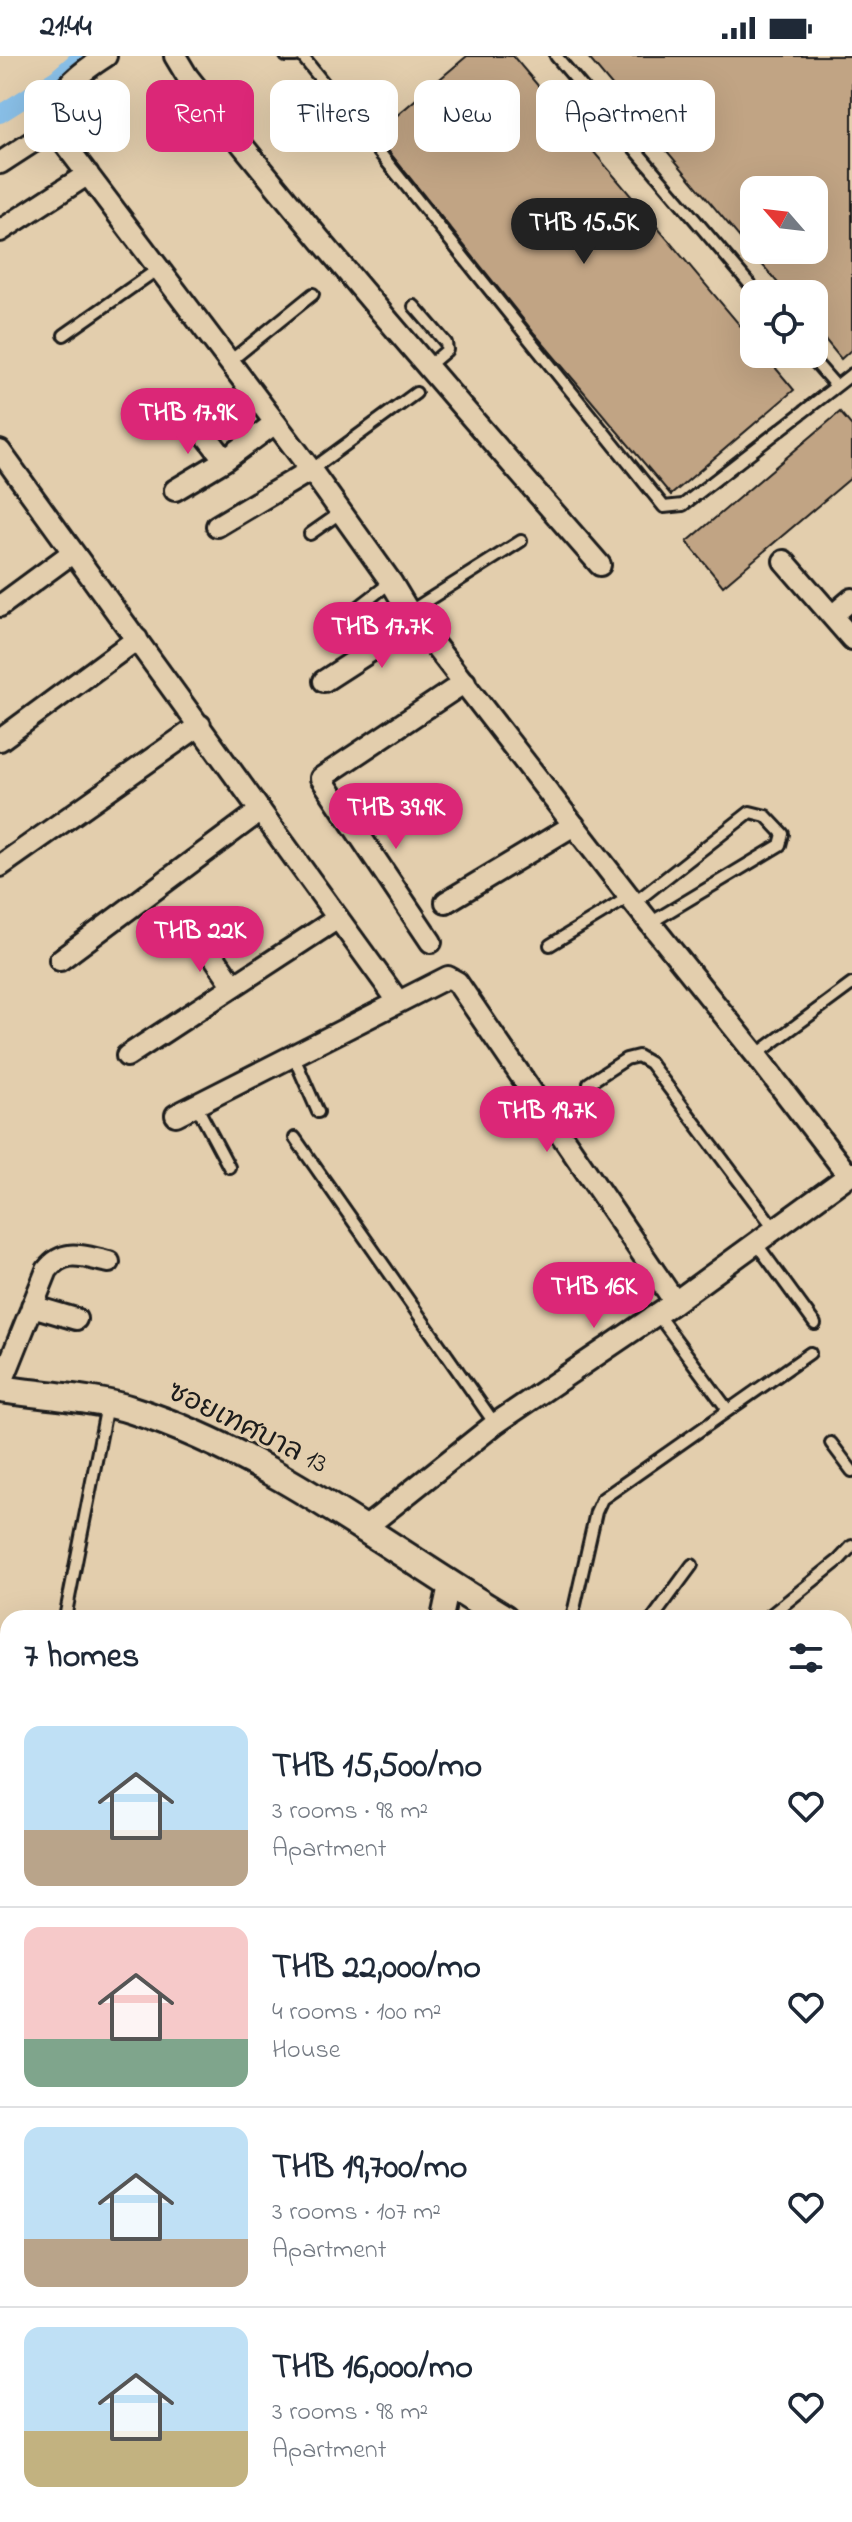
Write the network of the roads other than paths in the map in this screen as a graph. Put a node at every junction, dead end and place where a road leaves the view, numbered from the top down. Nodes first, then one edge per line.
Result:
1 (106, 56) edge
2 (175, 56) edge
3 (286, 56) edge
4 (296, 56) edge
5 (302, 56) edge
6 (556, 56) edge
7 (74, 80) edge
8 (24, 147) edge
9 (72, 152) edge
10 (0, 163) edge
11 (88, 174) junction
12 (0, 231) edge
13 (158, 269) junction
14 (746, 280) edge
15 (313, 294) dead end
16 (414, 306) dead end
17 (64, 335) dead end
18 (229, 362) junction
19 (427, 367) junction
20 (820, 368) edge
21 (852, 374) edge
22 (836, 386) junction
23 (416, 393) dead end
24 (187, 411) dead end
25 (275, 423) junction
26 (225, 460) junction
27 (4, 464) edge
28 (311, 470) junction
29 (175, 490) dead end
30 (340, 513) junction
31 (217, 526) dead end
32 (310, 534) dead end
33 (521, 541) dead end
34 (72, 553) junction
35 (784, 561) dead end
36 (600, 565) dead end
37 (391, 582) junction
38 (852, 599) edge
39 (0, 606) edge
40 (347, 616) dead end
41 (832, 616) junction
42 (413, 617) junction
43 (137, 639) junction
44 (852, 639) edge
45 (324, 681) dead end
46 (465, 682) junction
47 (200, 725) junction
48 (0, 740) edge
49 (260, 811) junction
50 (574, 825) junction
51 (0, 866) edge
52 (631, 900) junction
53 (446, 902) dead end
54 (338, 918) junction
55 (650, 923) junction
56 (201, 938) dead end
57 (431, 942) dead end
58 (550, 945) dead end
59 (60, 960) dead end
60 (852, 984) edge
61 (234, 986) junction
62 (398, 1001) junction
63 (293, 1055) junction
64 (756, 1055) junction
65 (127, 1056) dead end
66 (589, 1083) dead end
67 (196, 1105) junction
68 (318, 1112) dead end
69 (176, 1115) dead end
70 (295, 1138) dead end
71 (229, 1167) dead end
72 (850, 1174) edge
73 (775, 1229) junction
74 (756, 1243) junction
75 (109, 1262) dead end
76 (675, 1302) junction
77 (32, 1306) junction
78 (657, 1314) junction
79 (76, 1319) dead end
80 (815, 1324) dead end
81 (810, 1353) dead end
82 (0, 1388) edge
83 (107, 1405) junction
84 (728, 1410) junction
85 (495, 1424) junction
86 (831, 1443) dead end
87 (852, 1471) edge
88 (365, 1528) junction
89 (852, 1546) edge
90 (692, 1565) dead end
91 (449, 1585) junction
92 (67, 1610) edge
93 (444, 1610) edge
94 (491, 1610) edge
95 (574, 1610) edge
96 (659, 1610) edge
97 (777, 1610) edge

1 - 7 street
2 - 19 street
3 - 4 lane
5 - 22 lane
6 - 14 lane
8 - 10 street
9 - 11 street
11 - 12 street
11 - 13 street
13 - 17 lane
13 - 18 street
15 - 18 lane
16 - 19 lane
18 - 25 street
19 - 36 street
20 - 22 lane
21 - 22 lane
23 - 28 lane
24 - 26 street
25 - 26 street
25 - 28 street
26 - 29 street
27 - 34 street
28 - 30 street
28 - 31 street
30 - 32 lane
30 - 37 street
33 - 42 lane
34 - 39 street
34 - 43 street
35 - 41 street
37 - 40 lane
37 - 42 street
38 - 41 street
41 - 44 street
42 - 45 street
42 - 46 street
43 - 47 street
43 - 48 street
46 - 50 street
46 - 57 street
47 - 49 street
47 - 51 street
49 - 54 street
49 - 59 street
50 - 52 street
50 - 53 street
52 - 55 street
52 - 55 lane
52 - 58 lane
54 - 61 street
54 - 62 street
55 - 64 street
56 - 61 street
60 - 64 lane
61 - 65 street
62 - 63 street
62 - 76 street
63 - 67 street
63 - 68 lane
64 - 72 street
66 - 73 lane
67 - 69 street
67 - 71 lane
70 - 85 lane
72 - 73 street
73 - 74 street
74 - 76 street
74 - 80 lane
75 - 77 street
76 - 78 street
77 - 79 street
77 - 82 street
78 - 84 lane
78 - 85 street
81 - 84 lane
82 - 83 street, ซอยเทศบาล 13
83 - 88 street, ซอยเทศบาล 13
83 - 92 lane
84 - 95 lane
85 - 88 street
86 - 87 lane
88 - 91 street, ซอยเทศบาล 13
89 - 97 lane
90 - 96 lane
91 - 93 street
91 - 94 street, ซอยเทศบาล 13

